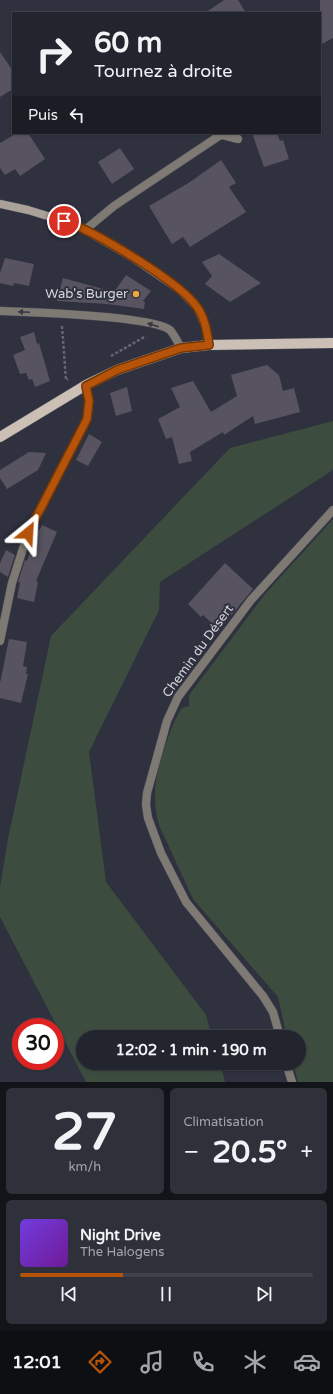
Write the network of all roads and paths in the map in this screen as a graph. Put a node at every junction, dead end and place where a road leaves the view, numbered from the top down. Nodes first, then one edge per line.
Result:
1 (238, 139) dead end
2 (0, 204) edge
3 (86, 230) junction
4 (0, 311) edge
5 (62, 323) dead end
6 (148, 323) junction
7 (333, 343) edge
8 (209, 345) junction
9 (181, 348) junction
10 (111, 356) junction
11 (104, 360) dead end
12 (117, 370) junction
13 (72, 377) dead end
14 (86, 386) junction
15 (0, 436) edge
16 (333, 510) edge
17 (0, 641) edge
18 (278, 1030) edge
19 (288, 1070) edge
20 (292, 1082) edge

1 - 3 street
2 - 3 main road
3 - 8 main road
6 -> 4 street
5 - 13 path
9 -> 6 street
6 - 10 path
7 - 8 main road
8 - 9 main road
9 - 12 main road
10 - 11 path
10 - 12 path
12 - 14 main road
14 - 15 main road
14 - 17 street
16 - 18 street, Chemin du Désert
19 - 20 street

